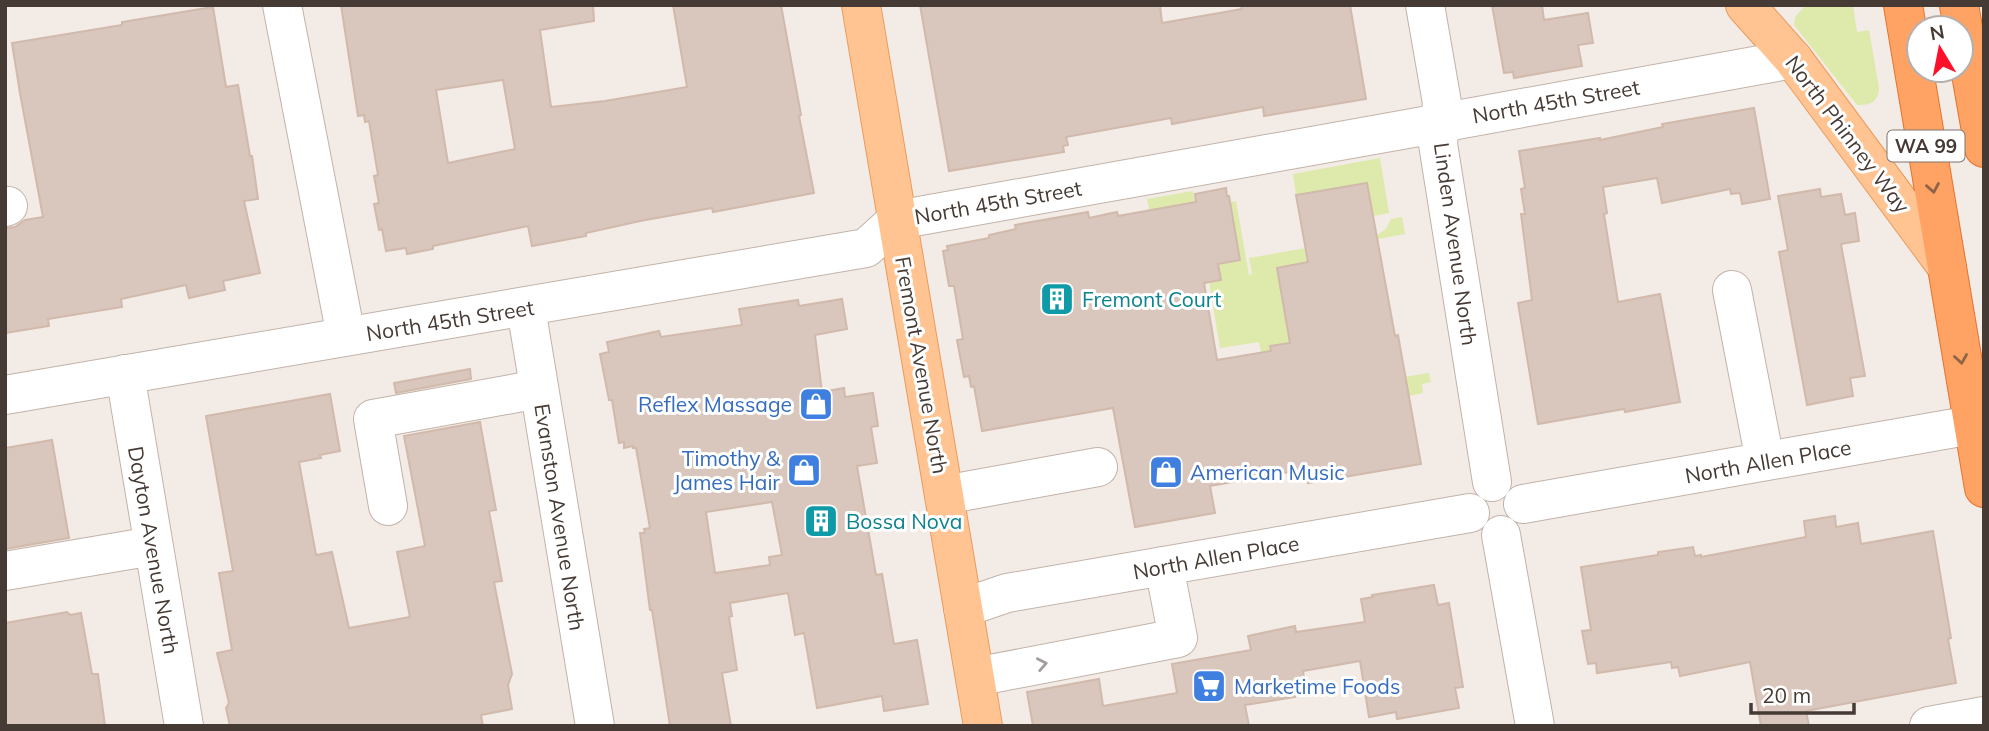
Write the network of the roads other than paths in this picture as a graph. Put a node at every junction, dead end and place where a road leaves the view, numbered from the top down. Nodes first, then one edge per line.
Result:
1 (282, 5) edge
2 (861, 5) edge
3 (1425, 5) edge
4 (1745, 5) edge
5 (1903, 5) edge
6 (1959, 5) edge
7 (1793, 58) junction
8 (1440, 122) junction
9 (1984, 148) edge
10 (897, 220) junction
11 (1947, 267) junction
12 (1732, 290) dead end
13 (526, 308) junction
14 (346, 336) junction
15 (125, 374) junction
16 (539, 389) junction
17 (5, 395) edge
18 (1972, 425) junction
19 (1765, 461) junction
20 (1098, 467) dead end
21 (1492, 482) junction
22 (1984, 488) edge
23 (944, 495) junction
24 (1523, 504) junction
25 (388, 506) dead end
26 (1470, 513) junction
27 (1502, 535) junction
28 (153, 546) junction
29 (1164, 566) junction
30 (5, 571) edge
31 (963, 608) junction
32 (975, 677) junction
33 (1984, 716) edge
34 (184, 726) edge
35 (595, 726) edge
36 (983, 726) edge
37 (1535, 726) edge
38 (1929, 726) edge

1 - 14 street
2 - 10 main road, Fremont Avenue North
3 - 8 street, Linden Avenue North
4 - 7 main road, North Phinney Way
5 -> 11 highway, WA 99
6 - 9 highway, WA 99
7 - 8 street, North 45th Street
7 - 11 main road, North Phinney Way
8 - 10 street, North 45th Street
8 - 21 street, Linden Avenue North
10 - 13 street, North 45th Street
10 - 23 main road, Fremont Avenue North
11 -> 18 highway, WA 99
12 - 19 street
13 - 14 street, North 45th Street
13 - 16 street, Evanston Avenue North
14 - 15 street, North 45th Street
15 - 17 street, North 45th Street
15 - 28 street, Dayton Avenue North
16 - 25 street
16 - 35 street, Evanston Avenue North
18 - 19 street, North Allen Place
18 - 22 highway, WA 99
19 - 24 street, North Allen Place
20 - 23 street
21 - 24 street
21 - 26 street
23 - 31 main road, Fremont Avenue North
24 - 27 street
26 - 27 street
26 - 29 street, North Allen Place
27 - 37 street
28 - 30 street
28 - 34 street, Dayton Avenue North
29 - 31 street, North Allen Place
32 -> 29 street
31 - 32 main road, Fremont Avenue North
32 - 36 main road, Fremont Avenue North
33 - 38 street

